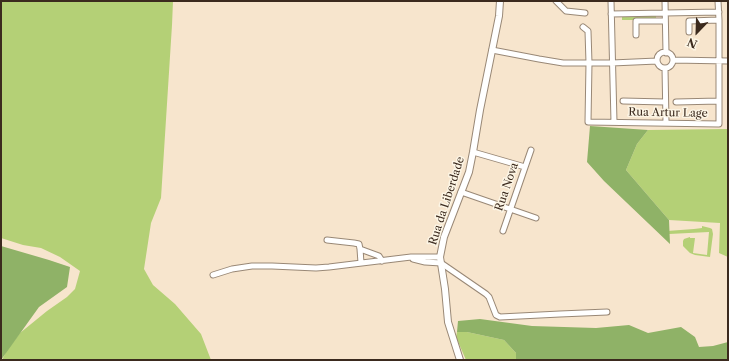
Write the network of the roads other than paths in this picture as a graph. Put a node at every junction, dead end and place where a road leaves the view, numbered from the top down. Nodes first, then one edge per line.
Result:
1 (500, 1) edge
2 (556, 1) edge
3 (610, 1) edge
4 (665, 1) edge
5 (718, 1) edge
6 (719, 12) junction
7 (585, 13) dead end
8 (665, 13) junction
9 (611, 14) junction
10 (719, 20) junction
11 (665, 21) junction
12 (583, 27) dead end
13 (689, 32) dead end
14 (636, 35) dead end
15 (492, 50) junction
16 (666, 53) junction
17 (673, 60) junction
18 (658, 61) junction
19 (719, 61) junction
20 (728, 61) edge
21 (589, 63) junction
22 (612, 63) junction
23 (665, 68) junction
24 (623, 101) dead end
25 (719, 101) junction
26 (665, 102) junction
27 (676, 102) dead end
28 (614, 122) junction
29 (666, 122) junction
30 (531, 150) dead end
31 (473, 152) junction
32 (525, 167) junction
33 (461, 192) junction
34 (511, 209) junction
35 (536, 218) dead end
36 (503, 231) dead end
37 (327, 240) dead end
38 (360, 249) junction
39 (440, 260) junction
40 (382, 261) junction
41 (361, 263) junction
42 (213, 275) dead end
43 (607, 312) dead end
44 (460, 360) edge

1 - 15 street, Rua da Liberdade
2 - 7 street
3 - 9 street
4 - 8 street
5 - 6 street, Rua Artur Lage
6 - 8 street
6 - 10 street, Rua Artur Lage
8 - 9 street
8 - 11 street
9 - 22 street
10 - 13 street
10 - 19 street, Rua Artur Lage
11 - 14 street
11 - 16 street
12 - 21 street
15 - 21 street
15 - 31 street, Rua da Liberdade
16 - 17 street
16 - 18 street
17 - 19 street
17 - 23 street
18 - 22 street
18 - 23 street
19 - 20 street
19 - 25 street, Rua Artur Lage
21 - 22 street
21 - 28 street, Rua Artur Lage
22 - 28 street
23 - 26 street
24 - 26 street
25 - 27 street
25 - 29 street, Rua Artur Lage
26 - 29 street
28 - 29 street, Rua Artur Lage
30 - 32 street, Rua Nova
31 - 32 street
31 - 33 street, Rua da Liberdade
32 - 34 street, Rua Nova
33 - 34 street
33 - 39 street, Rua da Liberdade
34 - 35 street
34 - 36 street, Rua Nova
37 - 38 street
38 - 40 street
38 - 41 street
39 - 40 street
39 - 43 street
39 - 44 street, Rua da Liberdade
40 - 41 street
41 - 42 street

